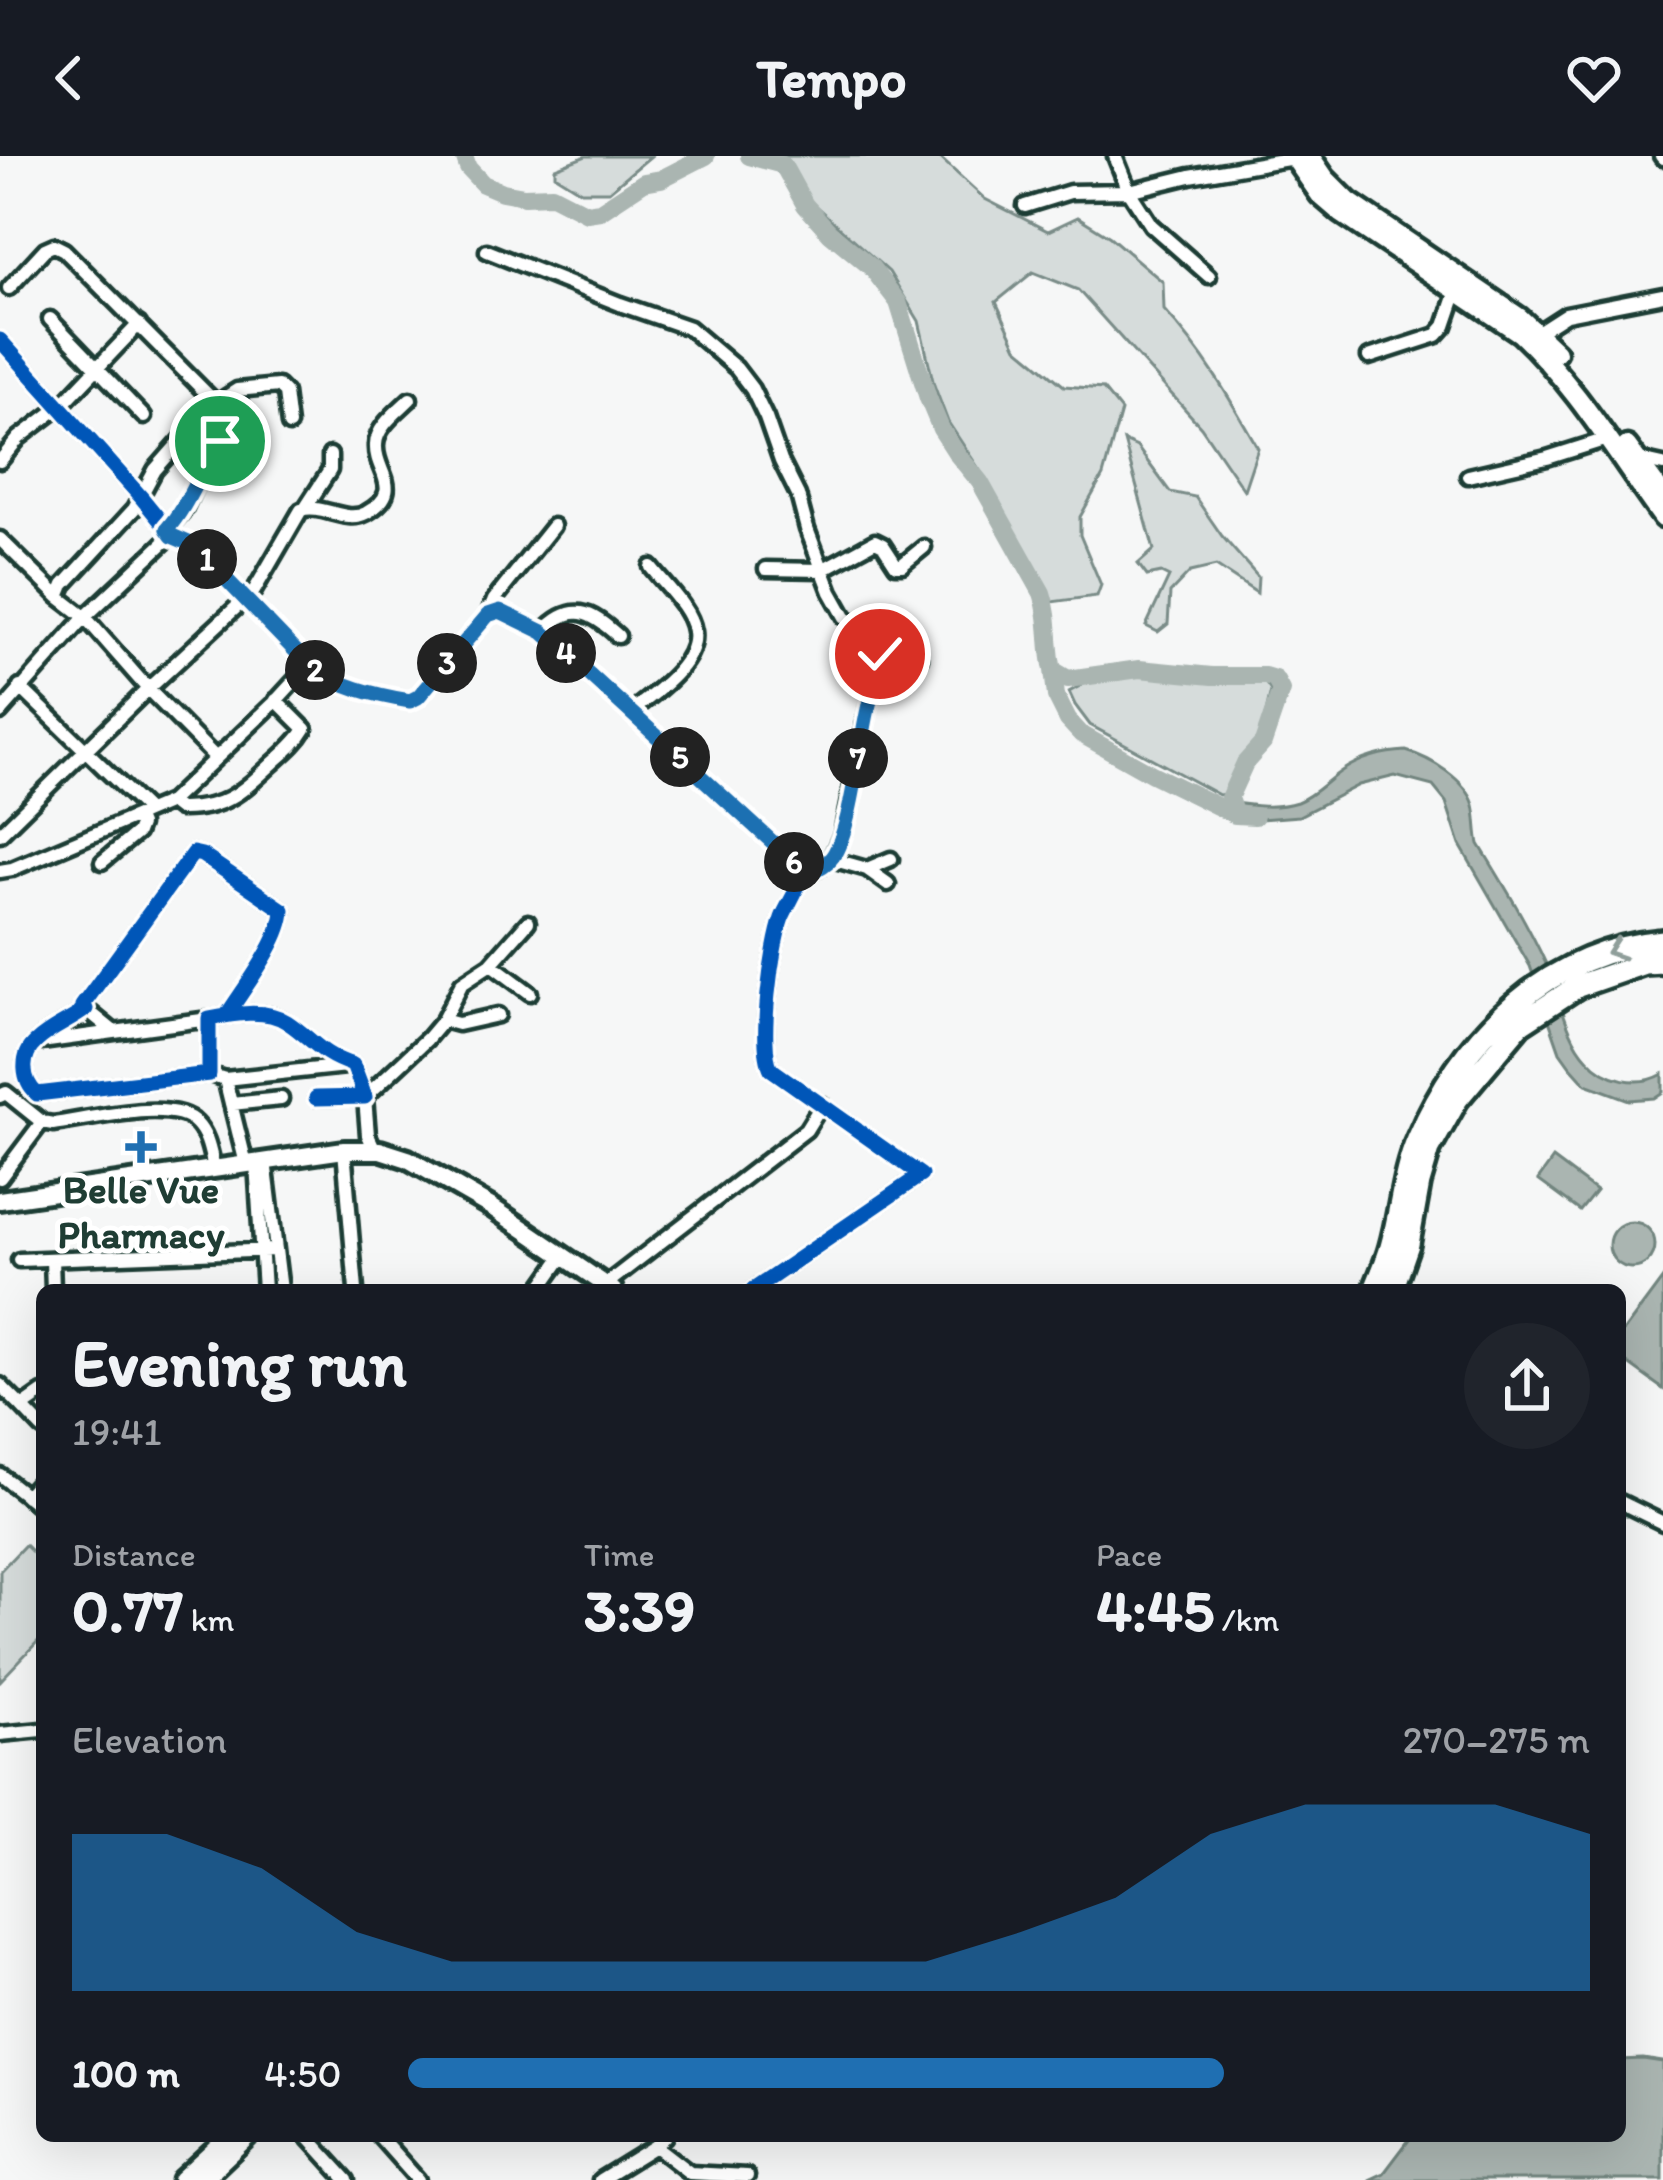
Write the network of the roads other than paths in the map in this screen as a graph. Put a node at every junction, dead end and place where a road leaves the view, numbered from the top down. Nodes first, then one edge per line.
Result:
1 (1115, 156) edge
2 (1299, 157) edge
3 (1130, 191) junction
4 (1025, 206) dead end
5 (487, 250) dead end
6 (1209, 276) dead end
7 (9, 288) dead end
8 (1457, 291) junction
9 (1663, 295) edge
10 (50, 320) dead end
11 (140, 324) junction
12 (1538, 332) junction
13 (0, 340) edge
14 (1370, 357) dead end
15 (97, 368) junction
16 (210, 397) junction
17 (226, 397) junction
18 (410, 399) dead end
19 (61, 406) junction
20 (144, 417) dead end
21 (289, 425) dead end
22 (1607, 439) junction
23 (330, 455) dead end
24 (1636, 459) junction
25 (0, 461) edge
26 (1663, 465) edge
27 (1468, 476) dead end
28 (1663, 495) edge
29 (141, 497) junction
30 (306, 507) junction
31 (1663, 518) edge
32 (553, 526) dead end
33 (170, 532) junction
34 (0, 539) edge
35 (924, 547) dead end
36 (651, 567) dead end
37 (766, 569) dead end
38 (822, 570) junction
39 (59, 597) junction
40 (244, 600) junction
41 (488, 615) junction
42 (85, 617) junction
43 (543, 632) junction
44 (618, 636) dead end
45 (872, 638) junction
46 (920, 658) dead end
47 (309, 665) junction
48 (20, 687) junction
49 (148, 689) junction
50 (276, 700) junction
51 (0, 712) edge
52 (631, 712) junction
53 (85, 752) junction
54 (216, 758) junction
55 (170, 802) junction
56 (142, 814) junction
57 (0, 834) edge
58 (831, 859) junction
59 (891, 859) dead end
60 (103, 862) dead end
61 (867, 869) junction
62 (0, 871) edge
63 (801, 875) junction
64 (888, 884) dead end
65 (528, 922) dead end
66 (1663, 940) edge
67 (1663, 962) edge
68 (491, 964) junction
69 (1573, 976) junction
70 (530, 993) dead end
71 (86, 1009) junction
72 (227, 1015) junction
73 (498, 1015) dead end
74 (1514, 1016) junction
75 (209, 1019) junction
76 (443, 1020) junction
77 (113, 1031) junction
78 (34, 1043) junction
79 (353, 1066) junction
80 (208, 1074) junction
81 (225, 1079) junction
82 (0, 1096) edge
83 (365, 1097) junction
84 (316, 1098) dead end
85 (281, 1100) dead end
86 (231, 1104) junction
87 (822, 1104) junction
88 (42, 1122) junction
89 (344, 1150) junction
90 (375, 1150) junction
91 (256, 1163) junction
92 (214, 1168) junction
93 (0, 1178) edge
94 (0, 1200) edge
95 (269, 1250) junction
96 (563, 1256) junction
97 (19, 1259) dead end
98 (52, 1259) junction
99 (53, 1284) edge
100 (266, 1284) edge
101 (279, 1284) edge
102 (355, 1284) edge
103 (543, 1284) edge
104 (605, 1284) edge
105 (613, 1284) edge
106 (762, 1284) edge
107 (1377, 1284) edge
108 (1394, 1284) edge
109 (0, 1385) edge
110 (36, 1397) edge
111 (22, 1407) junction
112 (36, 1422) edge
113 (0, 1475) edge
114 (36, 1485) edge
115 (26, 1496) junction
116 (36, 1504) edge
117 (1626, 1505) edge
118 (1663, 1523) edge
119 (36, 1731) edge
120 (0, 1734) edge
121 (223, 2142) edge
122 (241, 2142) edge
123 (312, 2142) edge
124 (384, 2142) edge
125 (658, 2142) edge
126 (661, 2142) edge
127 (747, 2176) dead end
128 (182, 2180) edge
129 (201, 2180) edge
130 (347, 2180) edge
131 (418, 2180) edge
132 (599, 2180) edge

1 - 3 street
2 - 3 street
2 - 8 main road
2 - 12 main road
3 - 4 street
3 - 6 street
5 - 38 street
7 - 11 street
8 - 14 street
8 - 22 main road
9 - 12 street
10 - 15 street
11 - 15 street
11 - 16 street
12 - 24 main road
13 - 19 street
15 - 19 street
15 - 20 street
16 - 17 street
16 - 29 street
17 - 21 street
17 - 33 street
18 - 30 street
19 - 25 street
19 - 29 street
22 - 27 street
22 - 31 main road
23 - 30 street
24 - 26 street
24 - 28 main road
29 - 33 street
29 - 39 street
30 - 40 street
32 - 41 street
33 - 40 street
33 - 42 street
34 - 39 street
35 - 38 street
36 - 52 street
37 - 38 street
38 - 45 street
39 - 42 street
40 - 47 street
40 - 49 street
41 - 43 street
41 - 47 street
42 - 48 street
42 - 49 street
43 - 44 street
43 - 52 street
45 - 46 street
45 - 58 street
47 - 50 street
48 - 51 street
48 - 53 street
49 - 53 street
49 - 54 street
50 - 54 street
50 - 55 street
52 - 63 street
53 - 56 street
53 - 57 street
54 - 55 street
55 - 56 street
56 - 60 street
56 - 62 street
58 - 61 street
58 - 63 street
59 - 61 street
61 - 64 street
63 - 87 street
65 - 68 street
66 -> 69 highway
67 - 69 highway
68 - 70 street
68 - 76 street
69 - 74 highway
71 - 72 street
71 - 77 street
71 - 78 street
72 - 75 street
72 - 79 street
73 - 76 street
74 - 107 highway
74 - 108 highway
75 - 77 street
75 - 80 street
76 - 83 street
77 - 78 street
78 - 80 street
79 - 81 street
79 - 83 street
80 - 81 street
81 - 86 street
82 - 88 street
83 - 84 street
83 - 90 street
85 - 86 street
86 - 91 street
87 - 105 street
87 - 106 street
88 - 92 street
88 - 93 street
89 - 90 main road
89 - 91 main road
89 - 102 street
90 - 96 main road
91 - 92 main road
91 - 95 street
92 - 94 main road
95 - 98 street
95 - 100 street
95 - 101 street
96 - 103 street
96 - 104 main road
97 - 98 street
98 - 99 street
109 - 111 street
110 - 111 street
111 - 112 street
113 - 115 street
114 - 115 street
115 - 116 street
117 - 118 street
119 - 120 street
121 - 128 main road
122 - 129 main road
123 - 130 street
124 - 131 street
125 - 132 street
126 - 127 street

